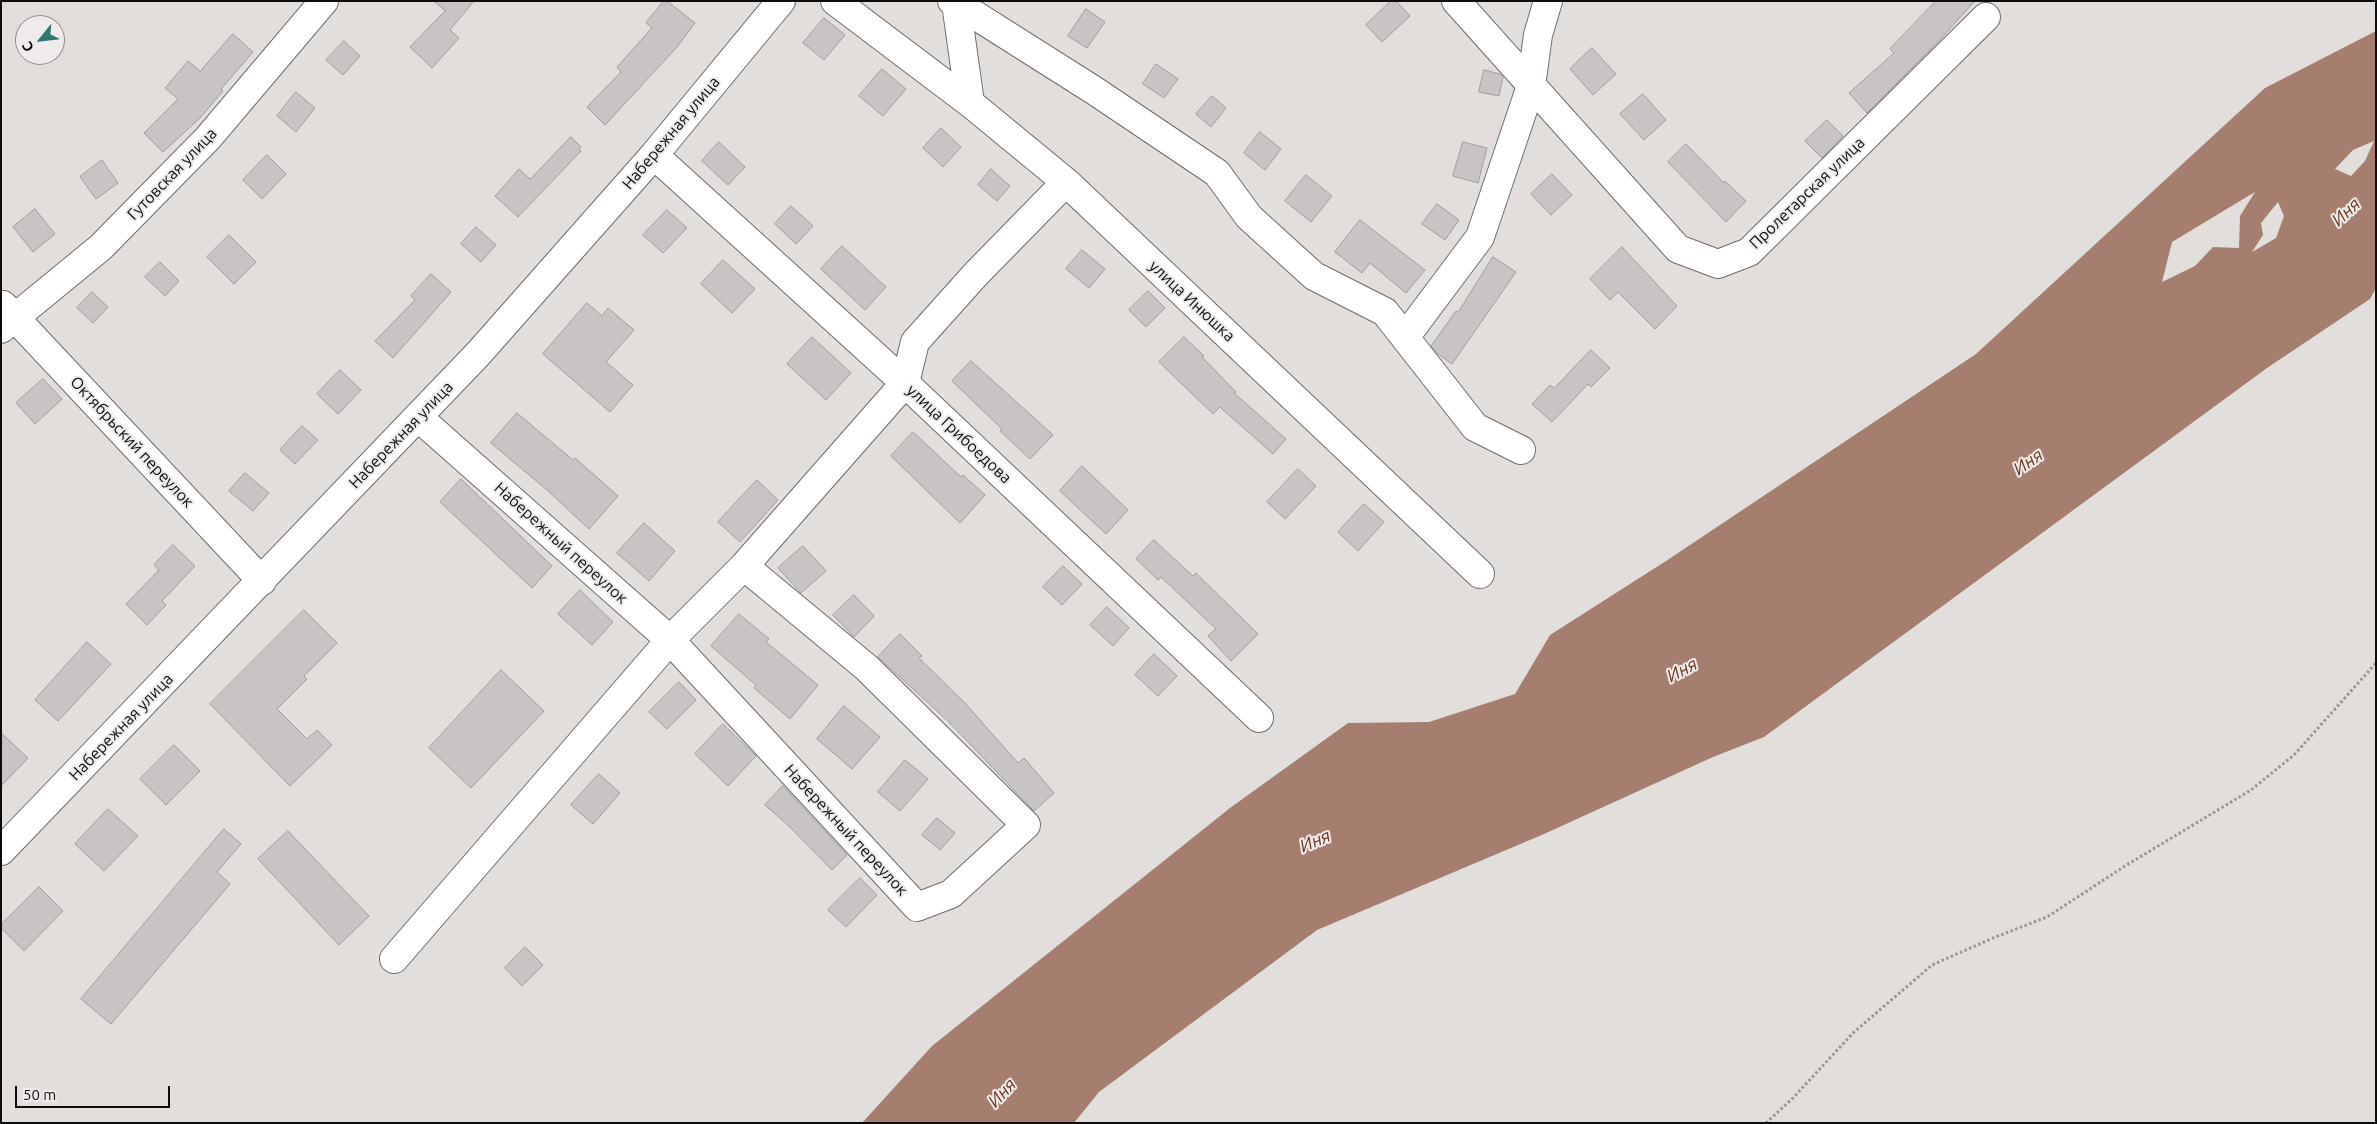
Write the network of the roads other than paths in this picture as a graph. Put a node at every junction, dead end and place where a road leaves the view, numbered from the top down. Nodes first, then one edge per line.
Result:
1 (324, 1) edge
2 (781, 1) edge
3 (835, 1) edge
4 (1456, 1) edge
5 (1548, 1) edge
6 (954, 2) edge
7 (1986, 17) dead end
8 (1531, 86) junction
9 (970, 103) junction
10 (654, 155) junction
11 (1066, 182) junction
12 (6, 316) edge
13 (1406, 336) junction
14 (905, 383) junction
15 (418, 417) junction
16 (1521, 450) dead end
17 (744, 566) junction
18 (1480, 574) dead end
19 (262, 581) junction
20 (670, 640) junction
21 (1259, 718) dead end
22 (1, 852) edge
23 (394, 959) dead end

1 - 12 street, Гутовская улица
2 - 10 street, Набережная улица
3 - 9 street, улица Инюшка
4 - 8 street, Пролетарская улица
5 - 8 street
6 - 9 street
6 - 13 street
7 - 8 street, Пролетарская улица
8 - 13 street
9 - 11 street, улица Инюшка
10 - 14 street, улица Грибоедова
10 - 15 street, Набережная улица
11 - 14 street
11 - 18 street, улица Инюшка
12 - 19 street, Октябрьский переулок
13 - 16 street
14 - 17 street
14 - 21 street, улица Грибоедова
15 - 19 street, Набережная улица
15 - 20 street, Набережный переулок
17 - 20 street
17 - 20 street, Набережный переулок
19 - 22 street, Набережная улица
20 - 23 street

